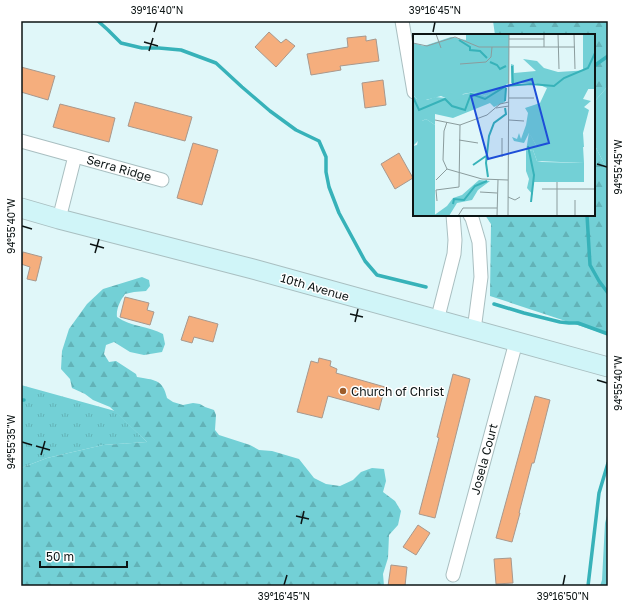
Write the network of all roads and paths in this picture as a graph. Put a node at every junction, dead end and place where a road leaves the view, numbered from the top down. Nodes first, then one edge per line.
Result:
1 (402, 21) edge
2 (413, 86) edge
3 (21, 141) edge
4 (75, 156) junction
5 (162, 180) dead end
6 (21, 208) edge
7 (453, 216) edge
8 (471, 216) edge
9 (59, 219) junction
10 (437, 321) junction
11 (474, 330) junction
12 (516, 342) junction
13 (599, 365) edge
14 (453, 575) dead end

1 - 2 street
3 - 4 street, Serra Ridge
4 - 5 street, Serra Ridge
4 - 9 street, Serra Ridge
6 - 9 street, 10th Avenue
7 - 10 street
8 - 11 street
9 - 10 street, 10th Avenue
10 - 11 street, 10th Avenue
11 - 12 street, 10th Avenue
12 - 13 street, 10th Avenue
12 - 14 street, Josela Court

